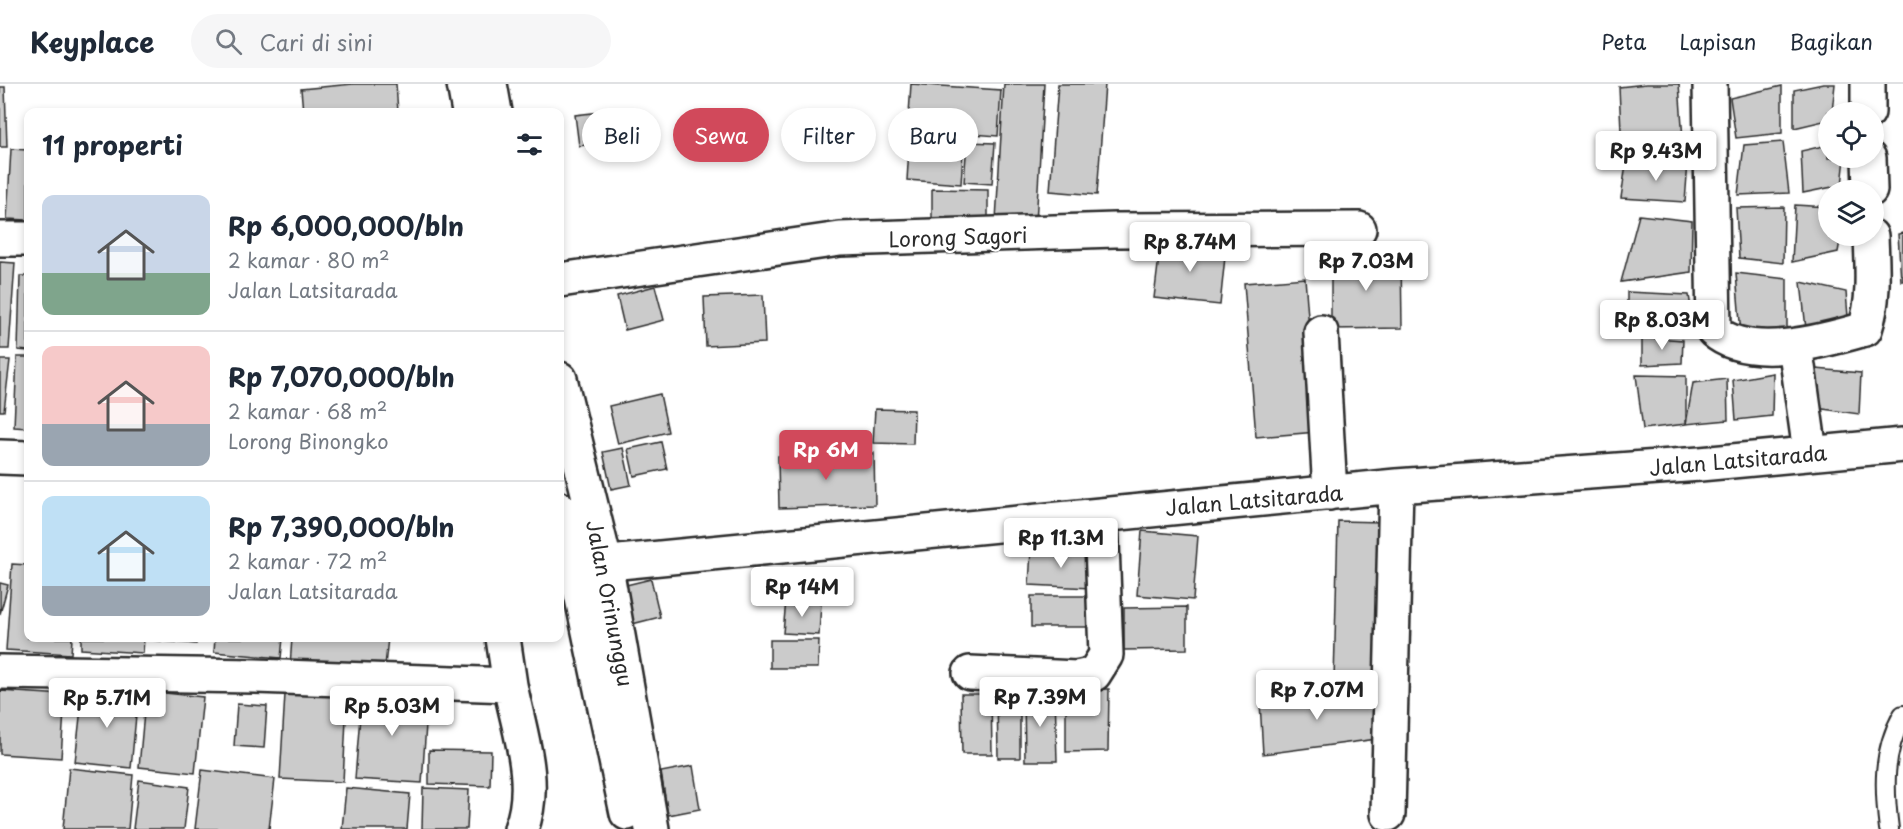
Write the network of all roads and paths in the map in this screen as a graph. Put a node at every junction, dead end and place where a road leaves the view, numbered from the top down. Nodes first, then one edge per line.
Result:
1 (464, 84) edge
2 (490, 84) edge
3 (1710, 84) edge
4 (1868, 84) edge
5 (1869, 102) edge
6 (468, 108) edge
7 (494, 108) edge
8 (1359, 229) dead end
9 (0, 239) edge
10 (24, 239) edge
11 (1871, 246) edge
12 (564, 279) edge
13 (1321, 332) dead end
14 (1795, 345) junction
15 (564, 404) edge
16 (1903, 445) edge
17 (1810, 452) junction
18 (0, 457) edge
19 (24, 458) edge
20 (1396, 486) junction
21 (1330, 493) junction
22 (1101, 515) junction
23 (564, 516) edge
24 (590, 564) junction
25 (504, 642) edge
26 (0, 672) edge
27 (970, 673) dead end
28 (510, 685) junction
29 (1903, 716) edge
30 (1388, 814) dead end
31 (521, 829) edge
32 (631, 829) edge
33 (652, 829) edge
34 (1889, 829) edge

1 - 6 street
2 - 7 street
3 - 14 street
4 - 5 street
8 - 12 street, Lorong Sagori
9 - 10 street
11 - 14 street
13 - 21 street
14 - 17 street
15 - 24 street, Jalan Orinunggu
16 - 17 street, Jalan Latsitarada
17 - 20 street, Jalan Latsitarada
18 - 19 street
20 - 21 street, Jalan Latsitarada
20 - 30 street
21 - 22 street, Jalan Latsitarada
22 - 24 street, Jalan Latsitarada
22 - 27 street
23 - 24 street, Jalan Orinunggu
24 - 32 street, Jalan Orinunggu
24 - 33 street, Jalan Orinunggu
25 - 28 street
26 - 28 street
28 - 31 street
29 - 34 lane

